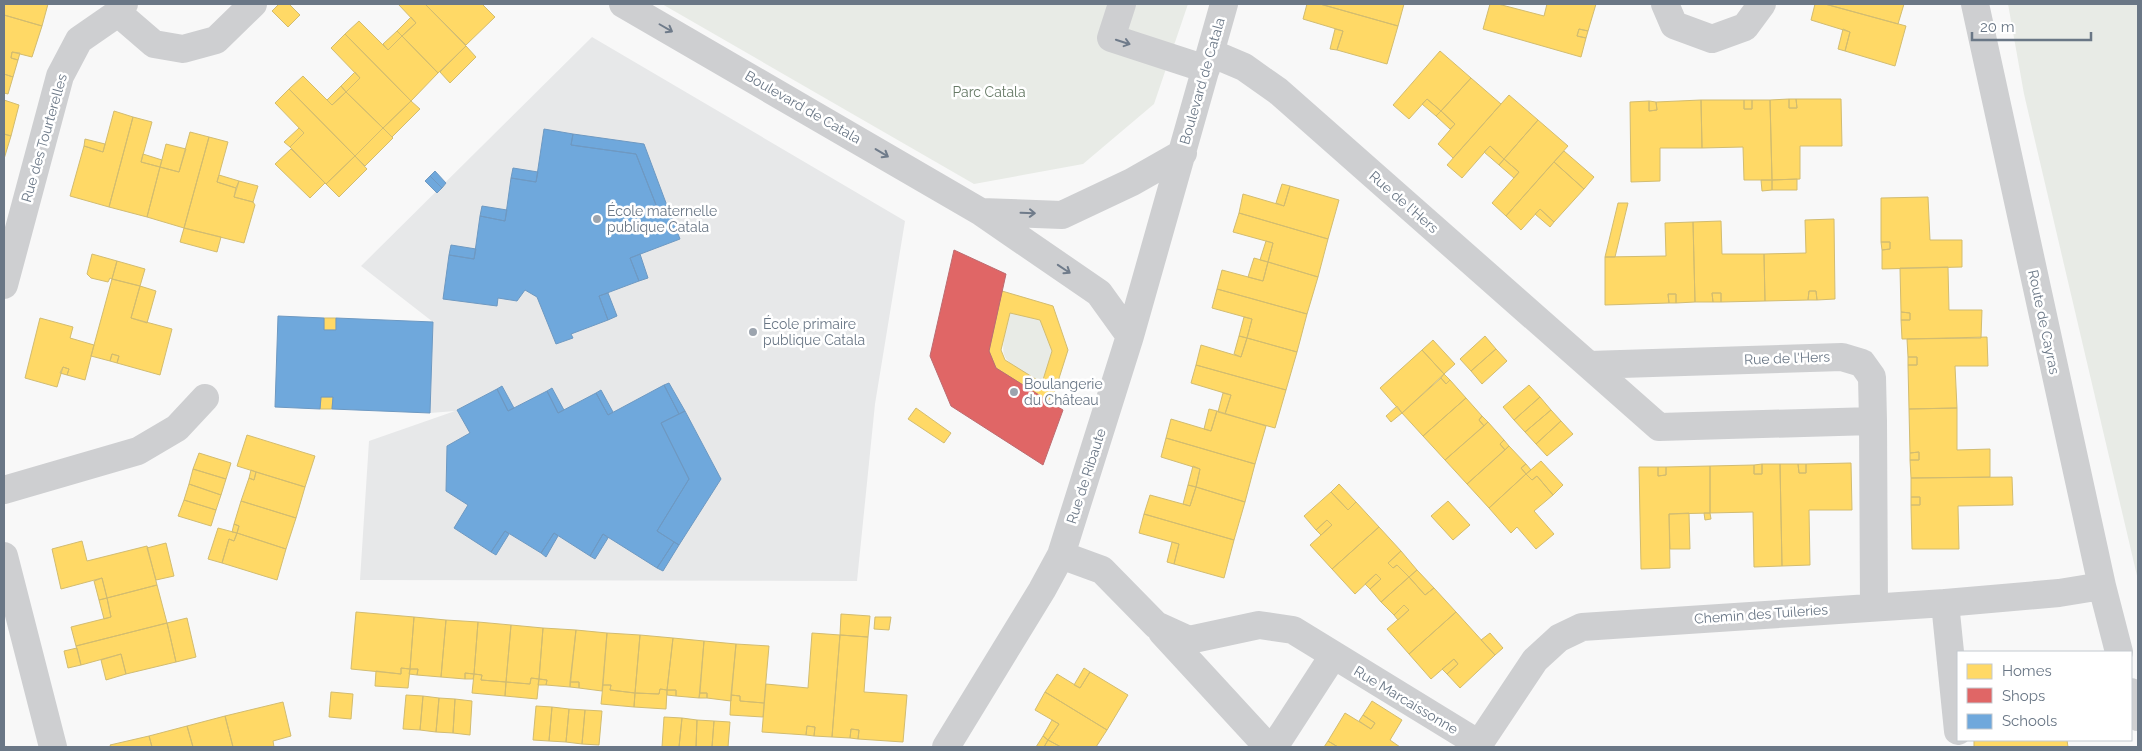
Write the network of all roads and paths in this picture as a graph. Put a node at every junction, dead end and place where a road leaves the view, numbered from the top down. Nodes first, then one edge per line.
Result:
1 (253, 4) edge
2 (623, 4) edge
3 (1122, 4) edge
4 (1224, 4) edge
5 (1665, 4) edge
6 (1762, 4) edge
7 (1975, 4) edge
8 (121, 8) edge
9 (1208, 61) junction
10 (1182, 153) junction
11 (981, 212) junction
12 (4, 285) edge
13 (1130, 336) junction
14 (1589, 365) junction
15 (205, 398) dead end
16 (1873, 421) junction
17 (4, 490) edge
18 (1061, 555) junction
19 (4, 556) edge
20 (2102, 586) junction
21 (1945, 603) junction
22 (1874, 607) junction
23 (1156, 625) junction
24 (2117, 646) edge
25 (1333, 656) junction
26 (2132, 695) edge
27 (2138, 716) edge
28 (1957, 721) edge
29 (1478, 746) edge
30 (53, 747) edge
31 (946, 747) edge
32 (1268, 747) edge
33 (1274, 747) edge

1 - 8 street, Rue des Tourterelles
2 -> 11 street, Boulevard de Catala
3 -> 9 street, Rue de l'Hers
4 - 9 street, Boulevard de Catala
5 - 6 street
7 - 20 street, Route de Cayras
8 - 12 street, Rue des Tourterelles
9 - 10 street, Boulevard de Catala
9 - 14 street, Rue de l'Hers
11 -> 10 street, Boulevard de Catala
10 - 13 street, Rue de Ribaute
11 -> 13 street, Boulevard de Catala
13 - 18 street, Rue de Ribaute
14 - 16 street, Rue de l'Hers
14 - 16 street, Rue de l'Hers
15 - 17 street
16 - 22 street, Rue de l'Hers
18 - 23 street, Rue Marcaissonne
18 - 31 street, Rue de Ribaute
19 - 30 street
20 - 21 street, Chemin des Tuileries
20 - 24 street, Route de Cayras
21 - 22 street, Chemin des Tuileries
21 - 28 street
22 - 29 street, Chemin des Tuileries
23 - 25 street, Rue Marcaissonne
23 - 32 street, Rue Marcaissonne
25 - 29 street, Rue Marcaissonne
25 - 33 street
26 - 27 street

